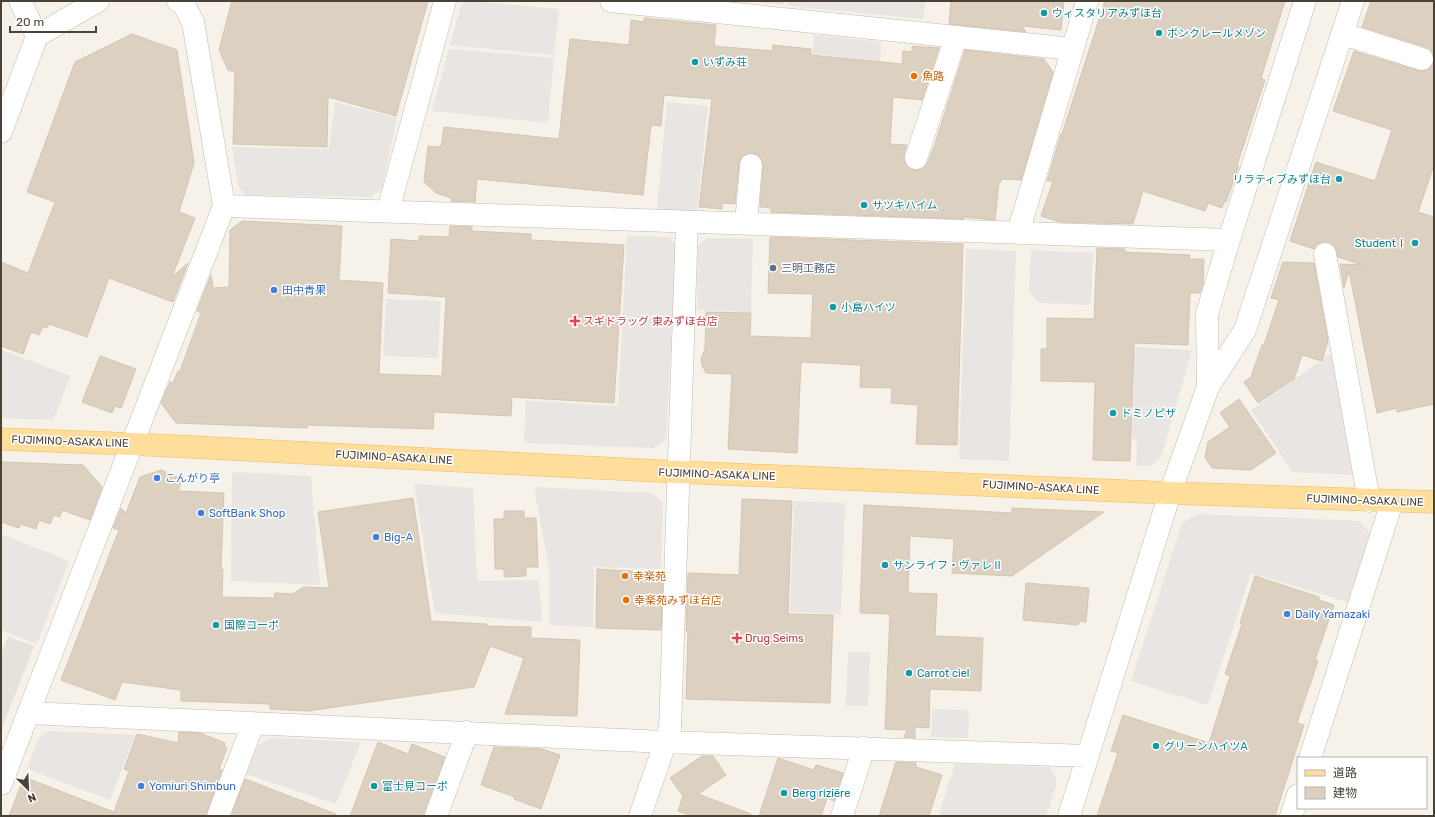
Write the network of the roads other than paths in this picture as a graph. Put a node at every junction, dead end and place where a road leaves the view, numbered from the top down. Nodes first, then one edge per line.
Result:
1 (20, 1) edge
2 (98, 1) edge
3 (178, 1) edge
4 (445, 1) edge
5 (611, 1) edge
6 (1087, 1) edge
7 (1305, 1) edge
8 (1353, 1) edge
9 (1343, 34) junction
10 (37, 36) junction
11 (956, 37) junction
12 (1072, 49) junction
13 (1422, 59) dead end
14 (1, 132) edge
15 (916, 158) dead end
16 (751, 165) dead end
17 (224, 206) junction
18 (388, 211) junction
19 (687, 222) junction
20 (746, 224) junction
21 (1018, 233) junction
22 (1229, 240) junction
23 (1325, 254) dead end
24 (1208, 386) junction
25 (1, 439) edge
26 (132, 444) junction
27 (678, 472) junction
28 (1170, 493) junction
29 (1433, 499) edge
30 (1369, 501) junction
31 (1392, 502) junction
32 (28, 714) junction
33 (253, 724) junction
34 (467, 732) junction
35 (665, 742) junction
36 (864, 748) junction
37 (1088, 756) junction
38 (1310, 757) edge
39 (1, 784) edge
40 (1297, 798) edge
41 (218, 816) edge
42 (436, 816) edge
43 (640, 816) edge
44 (842, 816) edge
45 (1069, 816) edge
46 (1291, 816) edge

1 - 10 street
2 - 10 street
3 - 17 street
4 - 18 street
5 - 11 street
6 - 12 street
7 - 22 street
8 - 9 street
9 - 13 street
9 - 24 street
10 - 14 street
11 - 12 street
11 - 15 street
12 - 21 street
16 - 20 street
17 - 18 street
17 - 26 street
18 - 19 street
19 - 20 street
19 - 27 street
20 - 21 street
21 - 22 street
22 - 24 street
23 - 30 street
24 - 28 street
25 - 26 main road, FUJIMINO-ASAKA LINE
26 - 27 main road, FUJIMINO-ASAKA LINE
26 - 32 street
27 - 28 main road, FUJIMINO-ASAKA LINE
27 - 35 street
28 - 30 main road, FUJIMINO-ASAKA LINE
28 - 37 street
29 - 31 main road, FUJIMINO-ASAKA LINE
30 - 31 main road, FUJIMINO-ASAKA LINE
31 - 38 street
32 - 33 street
32 - 39 street
33 - 34 street
33 - 41 street
34 - 35 street
34 - 42 street
35 - 36 street
35 - 43 street
36 - 37 street
36 - 44 street
37 - 45 street
40 - 46 street

